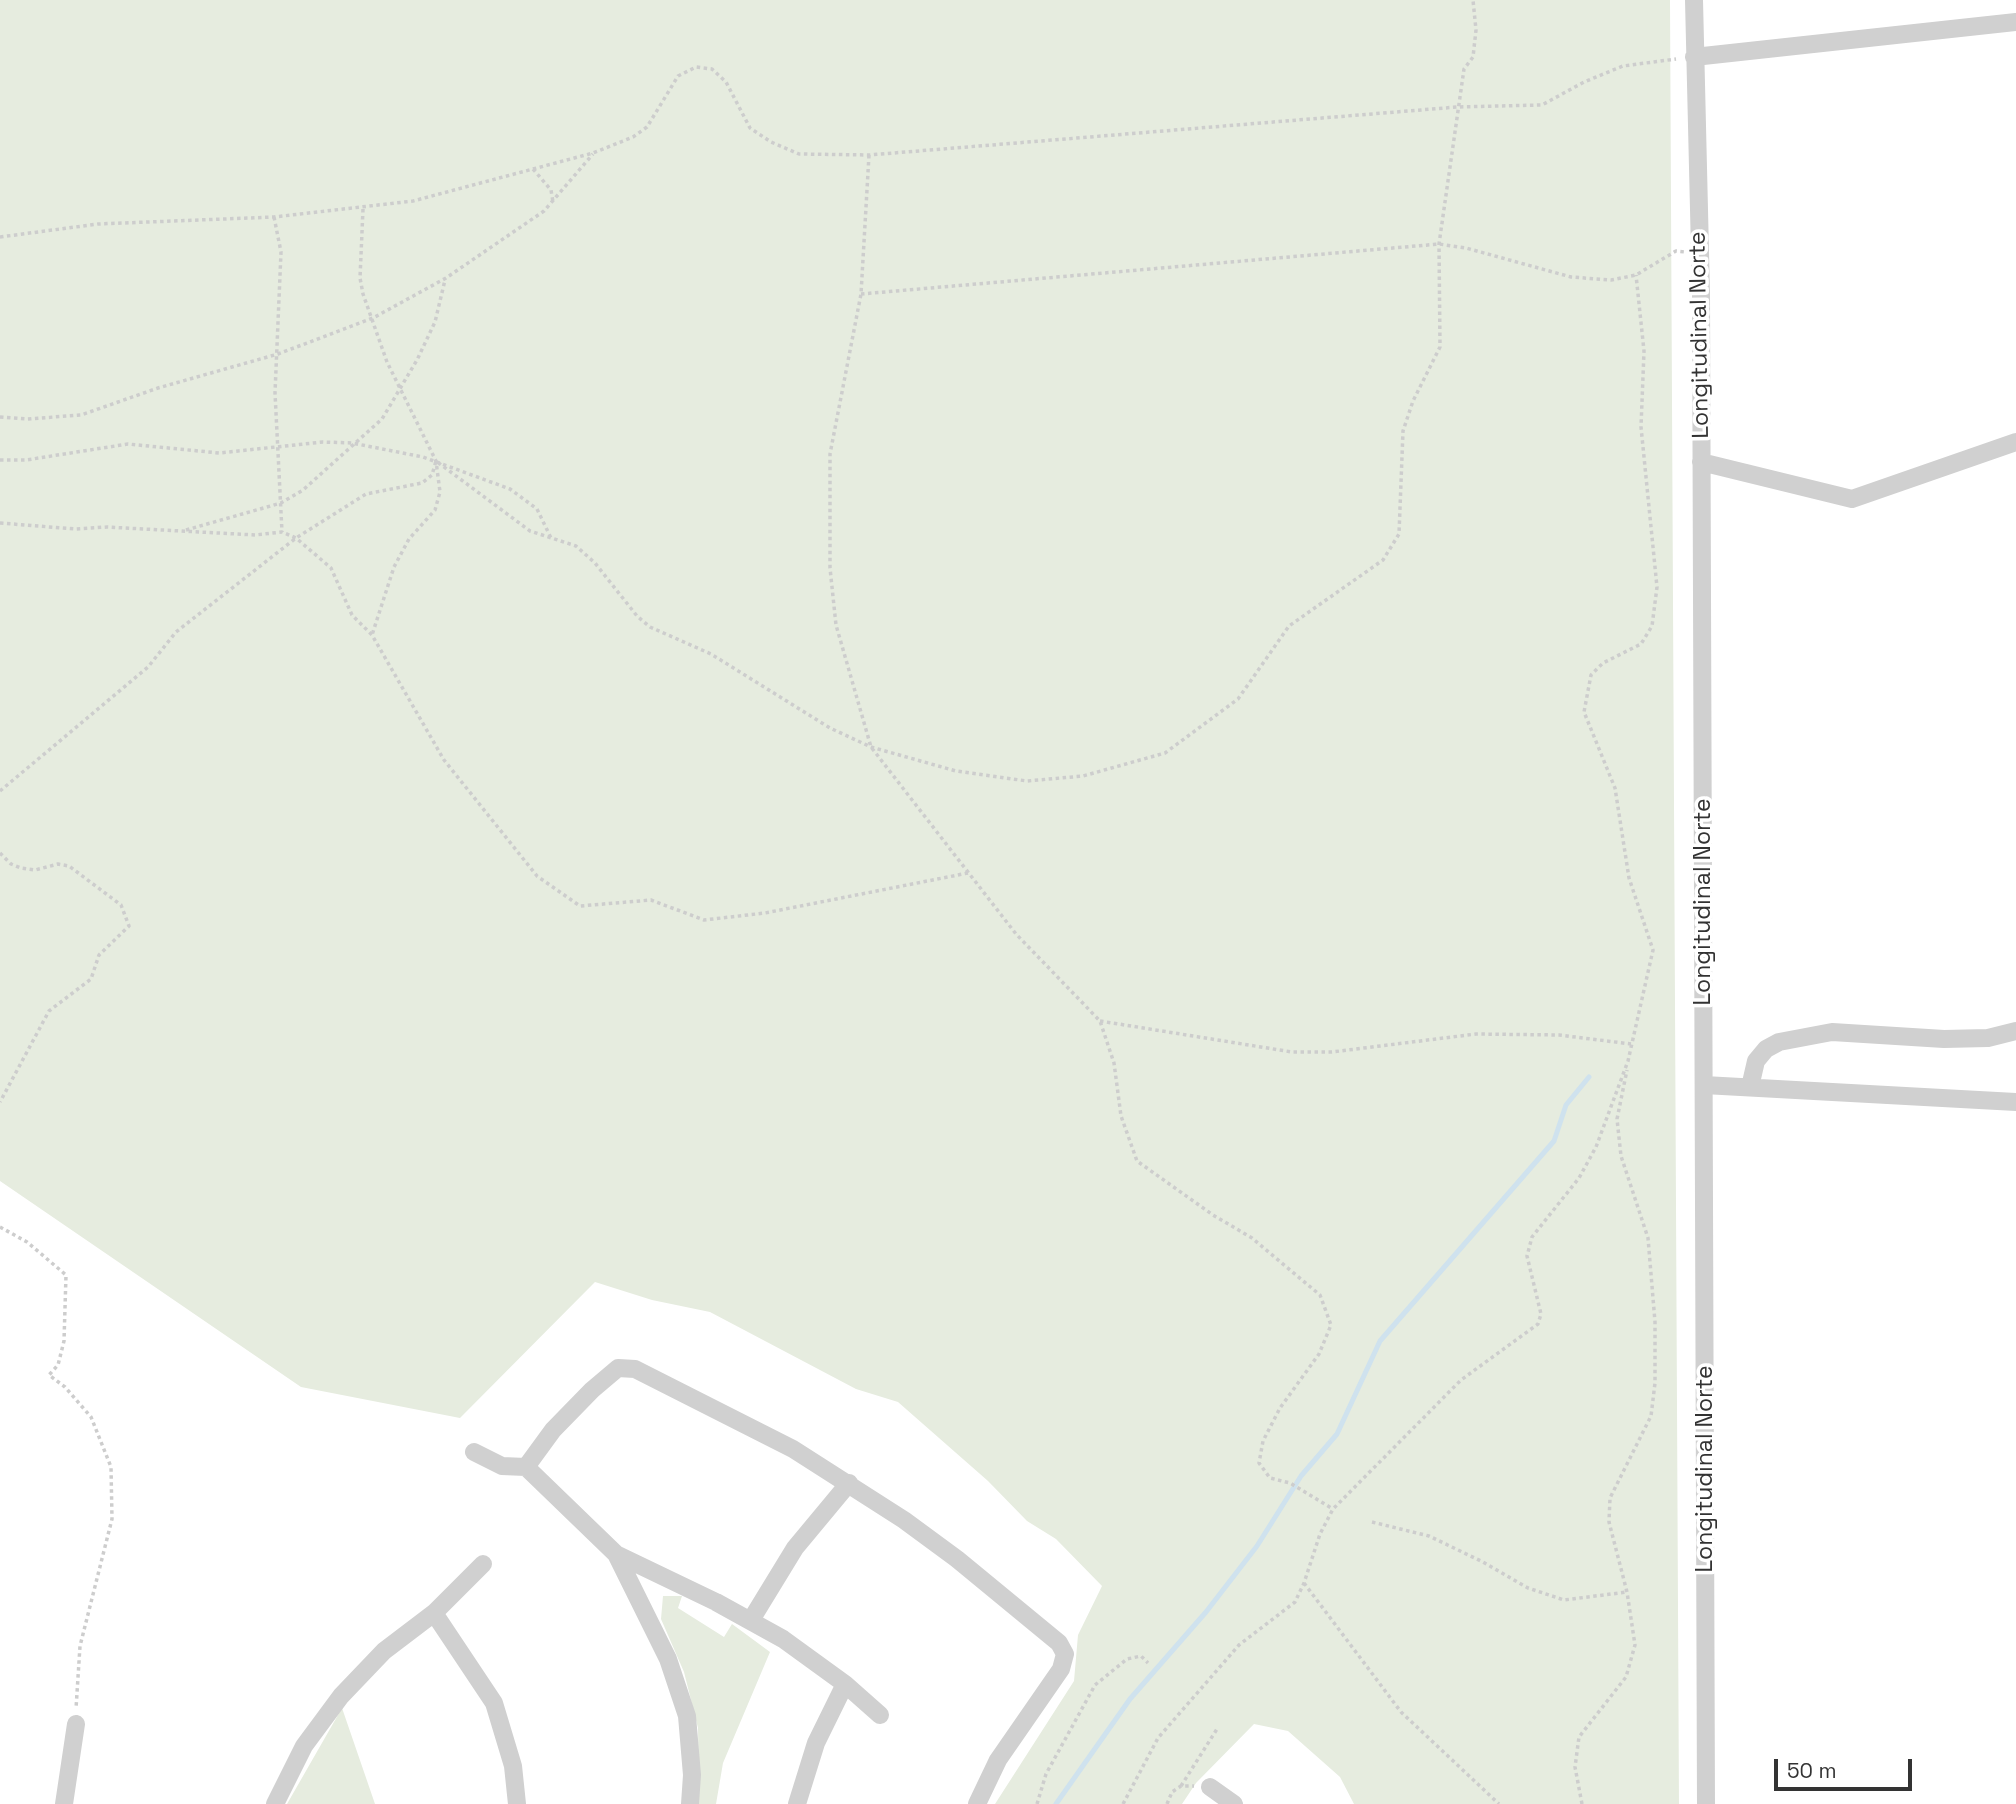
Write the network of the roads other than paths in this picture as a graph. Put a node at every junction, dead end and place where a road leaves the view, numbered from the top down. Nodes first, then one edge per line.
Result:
1 (1694, 0) edge
2 (2016, 22) edge
3 (1694, 57) junction
4 (2016, 442) edge
5 (1701, 462) junction
6 (2016, 1031) edge
7 (1704, 1085) junction
8 (1750, 1087) junction
9 (2016, 1102) edge
10 (474, 1452) dead end
11 (526, 1467) junction
12 (849, 1483) junction
13 (616, 1554) junction
14 (483, 1564) dead end
15 (680, 1586) junction
16 (434, 1613) junction
17 (649, 1617) junction
18 (751, 1620) junction
19 (845, 1684) junction
20 (880, 1715) dead end
21 (76, 1724) road end
22 (1210, 1787) road end
23 (64, 1804) edge
24 (275, 1804) edge
25 (517, 1804) edge
26 (690, 1804) edge
27 (797, 1804) edge
28 (977, 1804) edge
29 (1234, 1804) edge
30 (1706, 1804) edge

1 - 3 street, Longitudinal Norte
2 - 3 street
3 - 5 street, Longitudinal Norte
4 - 5 street
5 - 7 street, Longitudinal Norte
6 - 8 street
7 - 8 street
7 - 30 street, Longitudinal Norte
8 - 9 street
10 - 11 street
11 - 12 street
11 - 13 street
12 - 18 street
12 - 28 street
13 - 15 street
13 - 17 street
14 - 16 street
15 - 17 street
15 - 18 street
16 - 24 street
16 - 25 street
17 - 26 street
18 - 19 street
19 - 20 street
19 - 27 street
21 - 23 street
22 - 29 street

